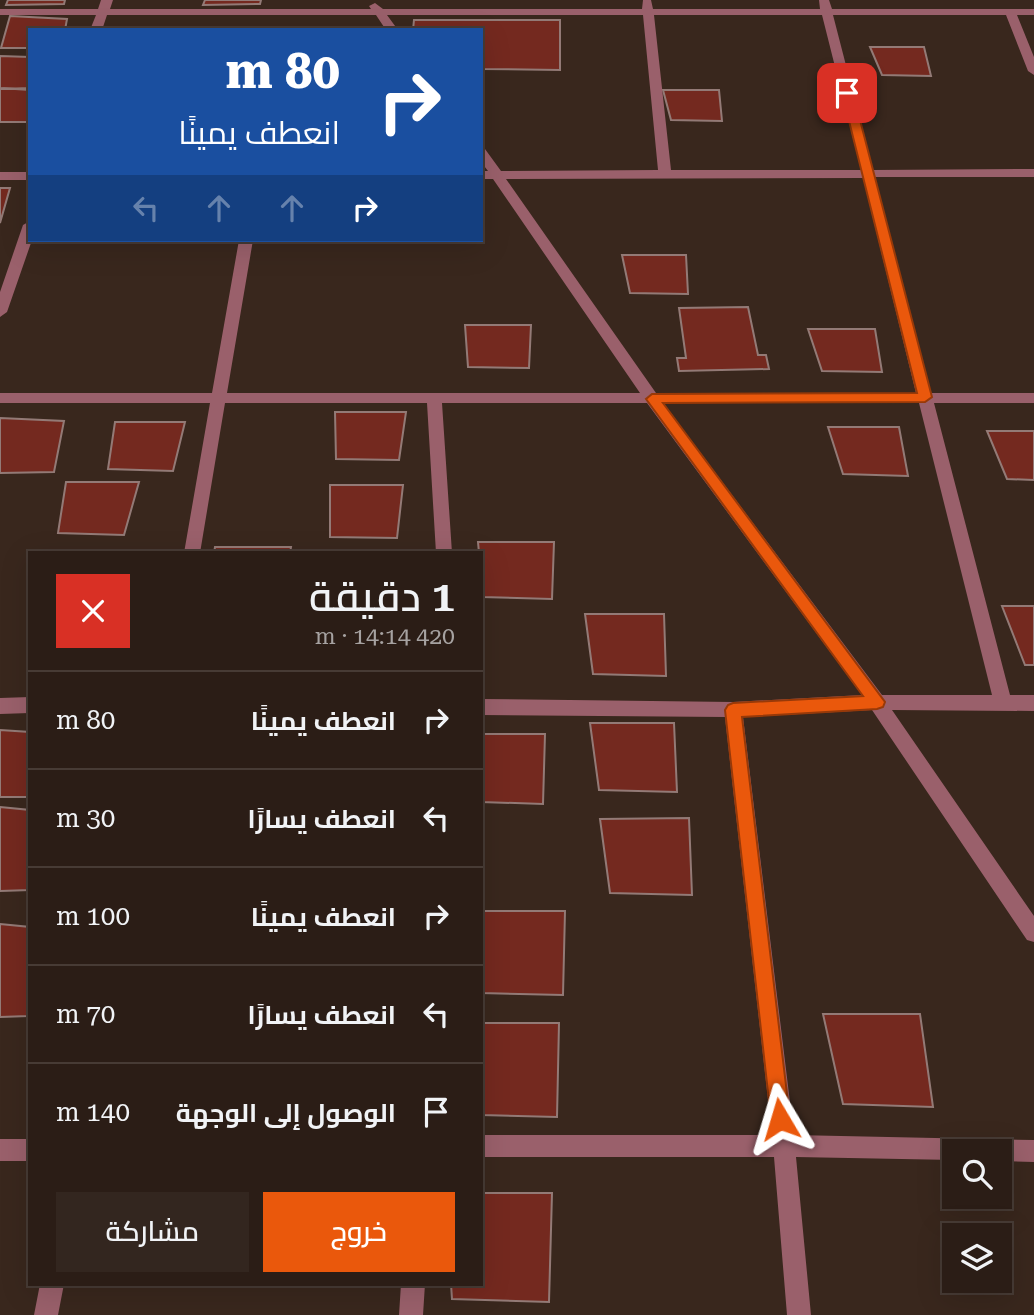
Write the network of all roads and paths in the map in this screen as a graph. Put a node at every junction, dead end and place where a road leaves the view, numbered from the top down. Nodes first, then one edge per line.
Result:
1 (107, 0) edge
2 (371, 0) edge
3 (648, 6) edge
4 (825, 6) edge
5 (0, 12) edge
6 (379, 12) junction
7 (1010, 12) junction
8 (1034, 12) edge
9 (102, 13) junction
10 (97, 28) edge
11 (391, 28) edge
12 (1034, 71) edge
13 (483, 158) edge
14 (665, 173) junction
15 (868, 173) junction
16 (1034, 173) edge
17 (489, 175) edge
18 (0, 176) edge
19 (28, 176) edge
20 (28, 231) edge
21 (246, 242) edge
22 (0, 312) edge
23 (434, 397) junction
24 (925, 397) junction
25 (1034, 397) edge
26 (0, 398) edge
27 (220, 399) junction
28 (652, 399) junction
29 (192, 551) edge
30 (444, 551) edge
31 (877, 702) junction
32 (1003, 703) junction
33 (1034, 703) edge
34 (28, 705) edge
35 (0, 706) edge
36 (483, 707) edge
37 (733, 710) junction
38 (1034, 933) edge
39 (483, 1146) edge
40 (784, 1146) junction
41 (0, 1150) edge
42 (28, 1150) edge
43 (1034, 1151) edge
44 (52, 1286) edge
45 (413, 1286) edge
46 (46, 1315) edge
47 (411, 1315) edge
48 (799, 1315) edge

1 - 9 street
2 - 6 street
3 - 4 street
3 - 6 street
3 - 14 street
4 - 7 street
4 - 15 street
5 - 9 street
6 - 9 street
6 - 11 street
7 - 8 street
7 - 12 street
9 - 10 street
13 - 17 street
14 - 15 street
14 - 17 street
15 - 16 street
15 - 24 street
17 - 28 street
18 - 19 street
20 - 22 street
21 - 27 street
23 - 27 street
23 - 28 street
23 - 30 street
24 - 25 street
24 - 28 street
24 - 32 street
26 - 27 street
27 - 29 street
28 - 31 street
31 - 32 street
31 - 37 street
31 - 38 street
32 - 33 street
34 - 35 street
36 - 37 street
37 - 40 street
39 - 40 street
40 - 43 street
40 - 48 street
41 - 42 street
44 - 46 street
45 - 47 street

